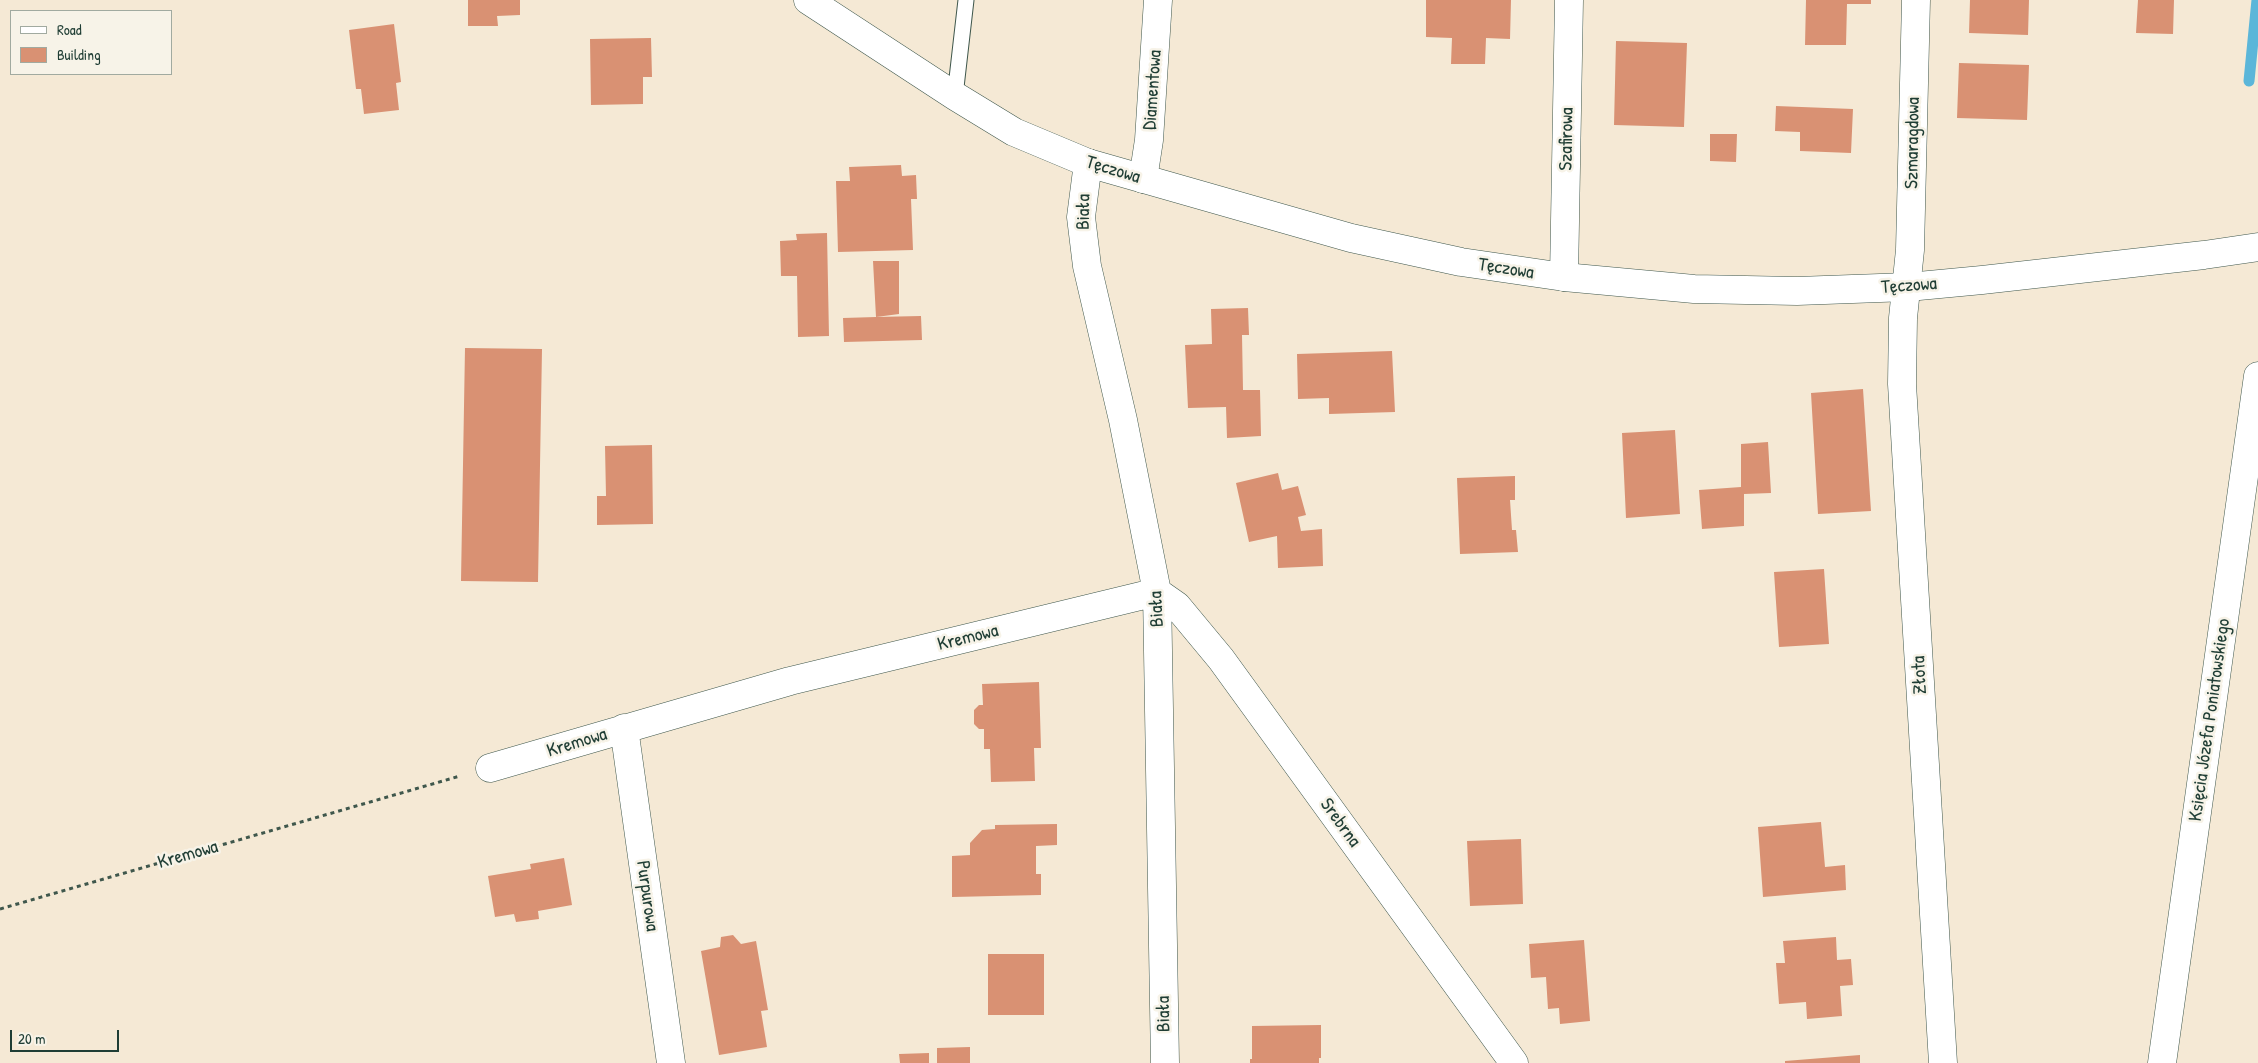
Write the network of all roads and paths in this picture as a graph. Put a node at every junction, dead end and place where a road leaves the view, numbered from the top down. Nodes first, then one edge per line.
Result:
1 (808, 0) edge
2 (966, 0) edge
3 (1158, 0) edge
4 (1569, 0) edge
5 (1916, 0) edge
6 (954, 96) junction
7 (1088, 163) junction
8 (1143, 179) junction
9 (2258, 246) edge
10 (1564, 278) junction
11 (1908, 286) junction
12 (2258, 376) edge
13 (1157, 592) junction
14 (624, 728) junction
15 (490, 768) joint
16 (0, 909) edge
17 (671, 1063) edge
18 (1165, 1063) edge
19 (1514, 1063) edge
20 (1943, 1063) edge
21 (2162, 1063) edge

1 - 6 street, Tęczowa
2 - 6 lane
3 - 8 street, Diamentowa
4 - 10 street, Szafirowa
5 - 11 street, Szmaragdowa
6 - 7 street, Tęczowa
7 - 8 street, Tęczowa
7 - 13 street, Biała
8 - 10 street, Tęczowa
9 - 11 street, Tęczowa
10 - 11 street, Tęczowa
11 - 20 street, Złota
12 - 21 street, Księcia Józefa Poniatowskiego
13 - 14 street, Kremowa
13 - 18 street, Biała
13 - 19 street, Srebrna
14 - 15 street, Kremowa
14 - 17 street, Purpurowa
15 - 16 path, Kremowa

